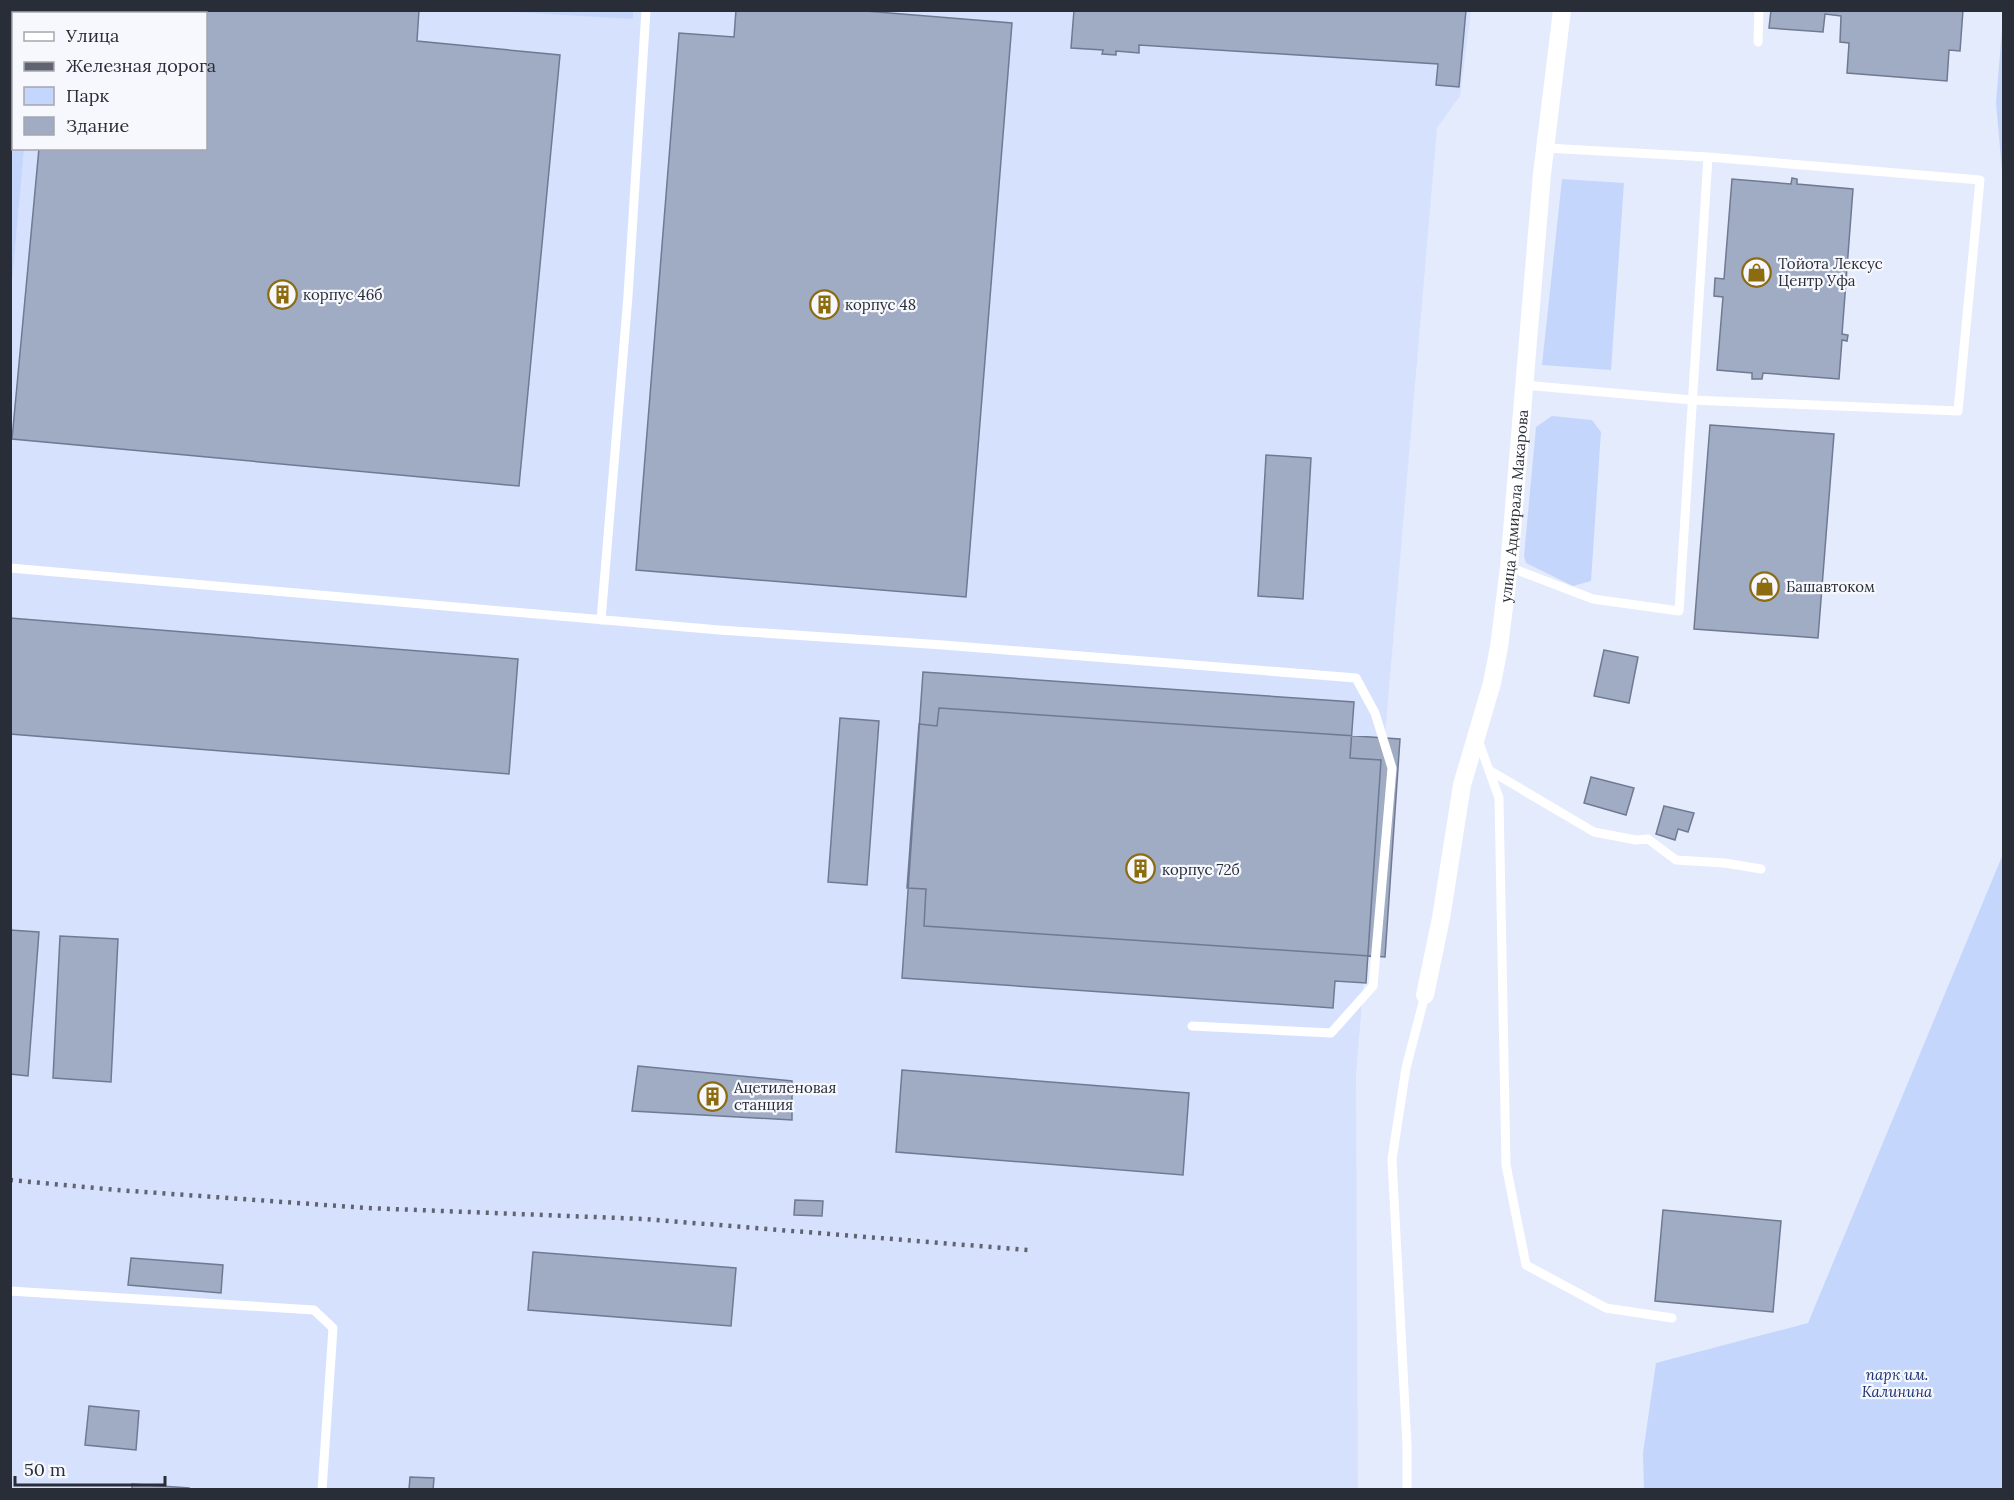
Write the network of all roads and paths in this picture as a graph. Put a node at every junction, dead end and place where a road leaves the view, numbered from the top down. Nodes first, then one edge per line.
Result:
1 (646, 10) edge
2 (1562, 10) edge
3 (1759, 10) edge
4 (1758, 42) dead end
5 (1545, 148) junction
6 (1708, 158) junction
7 (1524, 386) junction
8 (1692, 400) junction
9 (1509, 567) junction
10 (10, 568) edge
11 (602, 620) junction
12 (1476, 735) junction
13 (1489, 770) junction
14 (1761, 869) dead end
15 (1425, 995) joint
16 (1192, 1026) dead end
17 (10, 1291) edge
18 (1672, 1318) dead end
19 (322, 1490) edge
20 (1407, 1490) edge

1 - 11 lane
2 - 5 street, улица Адмирала Макарова
3 - 4 lane
5 - 6 lane
5 - 7 street, улица Адмирала Макарова
6 - 8 lane
6 - 8 lane
7 - 8 lane
7 - 9 street, улица Адмирала Макарова
8 - 9 lane
9 - 12 street, улица Адмирала Макарова
10 - 11 lane
11 - 16 lane
12 - 13 lane
12 - 15 street, улица Адмирала Макарова
13 - 14 lane
13 - 18 lane
15 - 20 lane
17 - 19 lane

